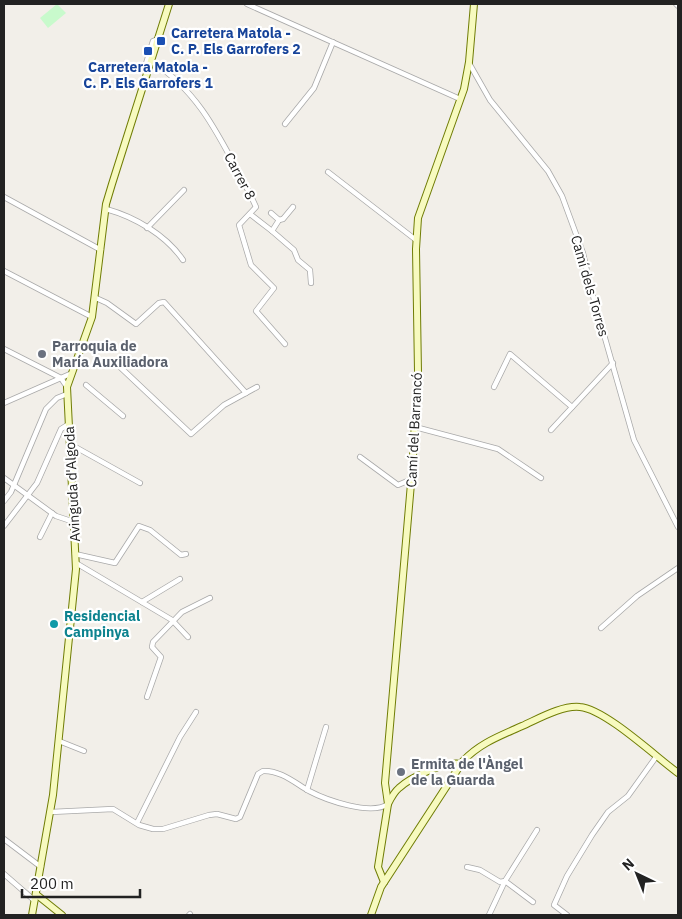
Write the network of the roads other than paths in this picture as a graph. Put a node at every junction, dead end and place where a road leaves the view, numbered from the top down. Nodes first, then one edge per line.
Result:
1 (169, 4) edge
2 (248, 4) edge
3 (474, 4) edge
4 (158, 39) junction
5 (333, 42) junction
6 (151, 61) junction
7 (469, 62) junction
8 (144, 70) dead end
9 (460, 98) junction
10 (285, 124) dead end
11 (328, 172) dead end
12 (184, 190) dead end
13 (4, 197) edge
14 (293, 207) dead end
15 (106, 209) junction
16 (270, 213) dead end
17 (250, 214) junction
18 (279, 220) junction
19 (147, 228) junction
20 (272, 231) junction
21 (416, 240) junction
22 (101, 250) junction
23 (183, 260) dead end
24 (4, 271) edge
25 (311, 284) dead end
26 (96, 298) junction
27 (92, 317) junction
28 (285, 344) dead end
29 (4, 348) edge
30 (613, 363) junction
31 (120, 367) dead end
32 (70, 374) junction
33 (61, 378) junction
34 (86, 385) dead end
35 (257, 386) dead end
36 (67, 387) junction
37 (494, 387) dead end
38 (246, 393) junction
39 (67, 394) junction
40 (4, 402) edge
41 (572, 407) junction
42 (122, 416) dead end
43 (69, 424) junction
44 (415, 427) junction
45 (551, 430) dead end
46 (70, 444) junction
47 (360, 457) dead end
48 (4, 478) edge
49 (541, 478) dead end
50 (412, 479) junction
51 (140, 483) dead end
52 (13, 486) junction
53 (27, 497) junction
54 (4, 501) edge
55 (52, 513) junction
56 (74, 522) junction
57 (4, 526) edge
58 (678, 527) edge
59 (40, 537) dead end
60 (75, 554) junction
61 (186, 554) dead end
62 (76, 563) junction
63 (678, 568) edge
64 (180, 579) dead end
65 (210, 598) dead end
66 (142, 602) junction
67 (172, 620) junction
68 (601, 628) dead end
69 (188, 637) dead end
70 (147, 697) dead end
71 (196, 712) dead end
72 (326, 727) dead end
73 (502, 736) junction
74 (59, 741) junction
75 (484, 747) junction
76 (84, 751) dead end
77 (656, 757) junction
78 (455, 768) junction
79 (678, 773) edge
80 (451, 785) junction
81 (307, 790) junction
82 (388, 804) junction
83 (51, 812) junction
84 (137, 823) junction
85 (537, 830) dead end
86 (4, 839) edge
87 (413, 844) junction
88 (381, 865) junction
89 (40, 867) junction
90 (467, 867) dead end
91 (393, 868) junction
92 (4, 874) edge
93 (385, 877) junction
94 (504, 881) junction
95 (382, 895) junction
96 (36, 898) junction
97 (533, 902) dead end
98 (32, 915) edge
99 (62, 915) edge
100 (372, 915) edge
101 (489, 915) edge
102 (567, 915) edge

1 - 4 street, Avinguda d'Algoda
2 - 5 street
3 - 7 street, Camí del Barrancó
4 - 6 street, Avinguda d'Algoda
4 - 8 street
5 - 9 street
5 - 10 street
6 - 15 street, Avinguda d'Algoda
6 - 17 street, Carrer 8
7 - 9 street, Camí del Barrancó
7 - 30 street, Camí dels Torres
9 - 21 street, Camí del Barrancó
11 - 21 street
12 - 19 street
13 - 22 street
14 - 18 street
15 - 19 street
15 - 22 street, Avinguda d'Algoda
16 - 18 street
17 - 20 street
17 - 28 street, Carrer 8
18 - 20 street
19 - 23 street
20 - 25 street
21 - 44 street, Camí del Barrancó
22 - 26 street, Avinguda d'Algoda
24 - 27 street
26 - 27 street, Avinguda d'Algoda
26 - 38 street
27 - 32 street, Avinguda d'Algoda
29 - 33 street
30 - 41 street
30 - 58 street, Camí dels Torres
31 - 38 street
32 - 33 street
32 - 36 street, Avinguda d'Algoda
33 - 36 street
33 - 40 street
34 - 42 street
35 - 38 street
36 - 39 street, Avinguda d'Algoda
37 - 41 street
39 - 43 street, Avinguda d'Algoda
39 - 52 street
41 - 45 street
43 - 46 street, Avinguda d'Algoda
43 - 53 street
44 - 49 street
44 - 50 street, Camí del Barrancó
46 - 51 street
46 - 56 street, Avinguda d'Algoda
47 - 50 street
48 - 52 street
50 - 82 street, Camí del Barrancó
52 - 53 street
52 - 54 street
53 - 55 street
53 - 57 street
55 - 56 street
55 - 59 street
56 - 60 street, Avinguda d'Algoda
60 - 61 street
60 - 62 street, Avinguda d'Algoda
62 - 66 street
62 - 74 street, Avinguda d'Algoda
63 - 68 street
64 - 66 street
65 - 67 street
66 - 67 street
67 - 69 street
67 - 70 street
71 - 84 street
72 - 81 street
73 - 75 street
73 - 77 street
73 - 78 street
74 - 76 street
74 - 83 street, Avinguda d'Algoda
75 - 78 street
75 - 80 street
77 - 79 street
77 - 102 street
78 - 80 street
78 - 82 street
78 - 91 street
80 - 87 street
81 - 82 street
81 - 84 street
82 - 88 street, Camí del Barrancó
83 - 84 street
83 - 89 street, Avinguda d'Algoda
85 - 94 street
86 - 89 street
87 - 93 street
87 - 95 street
88 - 91 street
88 - 93 street, Camí del Barrancó
89 - 96 street, Avinguda d'Algoda
90 - 94 street
91 - 93 street
92 - 96 street
93 - 95 street
93 - 100 street
94 - 97 street
94 - 101 street
95 - 100 street
96 - 98 street, Avinguda d'Algoda
96 - 99 street

